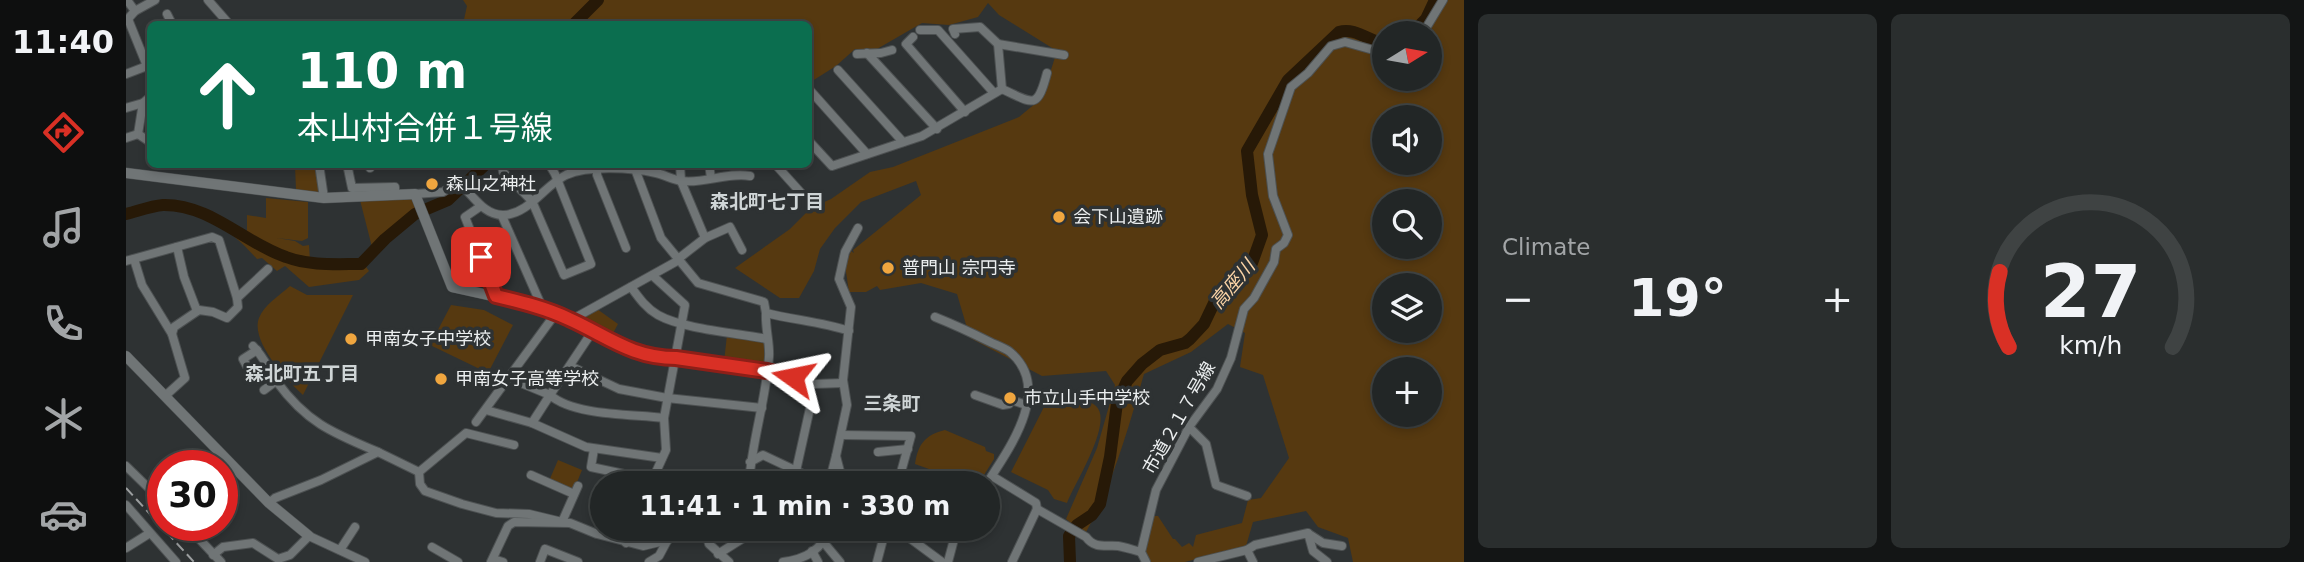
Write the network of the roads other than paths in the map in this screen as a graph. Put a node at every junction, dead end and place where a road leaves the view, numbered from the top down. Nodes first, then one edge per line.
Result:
1 (127, 0) edge
2 (155, 0) edge
3 (208, 0) edge
4 (1443, 0) edge
5 (135, 11) junction
6 (167, 14) dead end
7 (127, 20) edge
8 (170, 21) edge
9 (226, 21) edge
10 (1431, 21) edge
11 (920, 30) dead end
12 (954, 34) dead end
13 (909, 41) dead end
14 (998, 44) junction
15 (1372, 49) edge
16 (892, 50) dead end
17 (867, 53) junction
18 (857, 54) dead end
19 (1064, 55) dead end
20 (839, 69) dead end
21 (1047, 73) dead end
22 (126, 75) edge
23 (812, 89) edge
24 (998, 91) junction
25 (147, 100) edge
26 (143, 103) junction
27 (126, 108) edge
28 (965, 111) junction
29 (937, 129) junction
30 (138, 134) junction
31 (126, 138) edge
32 (147, 140) edge
33 (903, 142) junction
34 (812, 144) edge
35 (867, 154) junction
36 (320, 168) edge
37 (348, 168) edge
38 (502, 168) edge
39 (551, 168) edge
40 (594, 168) edge
41 (597, 168) edge
42 (616, 168) edge
43 (680, 168) edge
44 (710, 168) edge
45 (779, 168) edge
46 (635, 169) junction
47 (126, 173) edge
48 (750, 176) dead end
49 (712, 178) junction
50 (558, 181) junction
51 (681, 181) junction
52 (802, 194) dead end
53 (395, 195) junction
54 (416, 197) junction
55 (324, 198) junction
56 (532, 201) junction
57 (481, 205) junction
58 (502, 216) junction
59 (856, 232) dead end
60 (705, 238) junction
61 (177, 247) junction
62 (626, 247) dead end
63 (742, 250) dead end
64 (679, 259) junction
65 (130, 260) edge
66 (268, 269) dead end
67 (653, 276) junction
68 (631, 287) junction
69 (496, 296) junction
70 (237, 298) junction
71 (541, 307) junction
72 (197, 311) junction
73 (556, 313) junction
74 (766, 313) junction
75 (935, 317) dead end
76 (571, 320) junction
77 (682, 323) junction
78 (849, 331) junction
79 (592, 332) junction
80 (172, 334) junction
81 (766, 339) junction
82 (126, 356) edge
83 (676, 358) junction
84 (570, 366) junction
85 (250, 370) dead end
86 (767, 371) junction
87 (509, 378) junction
88 (276, 381) junction
89 (844, 383) junction
90 (264, 390) dead end
91 (975, 395) dead end
92 (165, 396) junction
93 (550, 396) junction
94 (667, 398) junction
95 (812, 398) dead end
96 (1026, 405) junction
97 (762, 408) junction
98 (486, 410) junction
99 (664, 418) junction
100 (476, 422) dead end
101 (532, 423) junction
102 (1189, 427) junction
103 (841, 435) junction
104 (514, 445) dead end
105 (594, 449) junction
106 (908, 449) junction
107 (377, 452) junction
108 (878, 452) dead end
109 (836, 456) junction
110 (662, 458) junction
111 (750, 463) junction
112 (126, 466) edge
113 (607, 471) edge
114 (656, 471) edge
115 (750, 471) edge
116 (796, 471) joint
117 (832, 471) edge
118 (841, 471) edge
119 (902, 471) edge
120 (996, 471) edge
121 (419, 472) junction
122 (530, 475) dead end
123 (1000, 485) edge
124 (147, 486) edge
125 (1248, 496) dead end
126 (269, 503) junction
127 (126, 505) edge
128 (1037, 509) junction
129 (562, 522) junction
130 (355, 527) dead end
131 (147, 530) edge
132 (1310, 533) junction
133 (147, 535) edge
134 (309, 536) junction
135 (157, 541) edge
136 (200, 541) edge
137 (664, 541) edge
138 (667, 541) edge
139 (708, 541) edge
140 (739, 541) edge
141 (826, 541) joint
142 (883, 541) edge
143 (914, 541) edge
144 (954, 541) edge
145 (626, 542) joint
146 (1342, 546) dead end
147 (432, 547) dead end
148 (126, 548) edge
149 (340, 550) junction
150 (1247, 550) junction
151 (813, 551) junction
152 (1141, 552) junction
153 (718, 554) junction
154 (213, 555) junction
155 (290, 559) edge
156 (492, 560) edge
157 (176, 562) edge
158 (220, 562) edge
159 (365, 562) edge
160 (458, 562) edge
161 (503, 562) edge
162 (540, 562) edge
163 (578, 562) edge
164 (649, 562) edge
165 (729, 562) edge
166 (783, 562) edge
167 (818, 562) edge
168 (840, 562) edge
169 (877, 562) edge
170 (942, 562) edge
171 (948, 562) edge
172 (1012, 562) edge
173 (1146, 562) edge
174 (1201, 562) edge
175 (1253, 562) edge
176 (1327, 562) edge

1 - 5 street
2 - 5 street
3 - 9 street
4 - 10 street
5 - 7 street
6 - 8 street
7 - 22 street
11 - 24 street
12 - 14 street
13 - 28 street
14 - 19 street
14 - 24 street
15 - 102 street, 市道２１７号線
16 - 17 street
17 - 18 street
17 - 29 street
20 - 33 street
21 - 24 street
23 - 35 street
24 - 28 street
25 - 26 street
26 - 27 street
26 - 30 street
28 - 29 street
29 - 33 street
30 - 31 street
30 - 32 street
33 - 35 street
34 - 35 street
36 - 55 street
37 - 53 street
38 - 56 street
39 - 50 street
40 - 50 street
41 - 62 street
42 - 46 street
43 - 51 street
44 - 49 street
45 - 52 street
46 - 51 street
46 - 64 street
47 - 55 street
48 - 49 street
49 - 51 street
50 - 56 street
50 - 56 street
51 - 60 street
53 - 54 street
53 - 55 street
54 - 57 street
54 - 69 street
56 - 58 street
57 - 58 street
57 - 69 street
58 - 71 street
59 - 78 street
60 - 63 street
60 - 64 street
61 - 65 street
61 - 70 street
61 - 72 street
64 - 67 street
64 - 74 street
65 - 80 street
66 - 70 street
67 - 68 street
67 - 77 street
68 - 76 street
68 - 77 street
69 - 71 street
70 - 72 street
71 - 73 street
72 - 80 street
73 - 76 street
73 - 87 street
74 - 78 street
74 - 81 street
75 - 96 street
76 - 79 street
77 - 81 street
77 - 83 street
78 - 89 street
79 - 83 street
79 - 84 street
80 - 92 street
81 - 86 street
82 - 92 street
83 - 86 street
83 - 94 street
84 - 93 street
84 - 94 street
85 - 88 street
86 - 89 street
86 - 97 street
87 - 93 street
87 - 98 street
88 - 90 street
88 - 107 street
89 - 103 street
91 - 96 street
92 - 126 street
93 - 99 street
93 - 101 street
94 - 97 street
94 - 99 street
95 - 116 street
96 - 120 street
97 - 111 street
98 - 100 street
98 - 101 street
99 - 110 street
101 - 105 street
102 - 125 street
102 - 152 street, 市道２１７号線
103 - 106 street
103 - 109 street
104 - 121 street
105 - 110 street
105 - 113 street
106 - 108 street
106 - 119 street
107 - 121 street
107 - 126 street
109 - 117 street
109 - 118 street
110 - 114 street
111 - 115 street
111 - 116 street
112 - 124 street
121 - 129 street
122 - 129 street
123 - 128 street
126 - 134 street
127 - 131 street
128 - 152 street
128 - 172 street
129 - 145 street
129 - 156 street
130 - 149 street
132 - 146 street
132 - 150 street
132 - 176 street
133 - 148 street
134 - 149 street
134 - 155 street
135 - 157 street
136 - 154 street
137 - 145 street
138 - 164 street
139 - 153 street
140 - 153 street
141 - 151 street
141 - 168 street
142 - 169 street
143 - 170 street
144 - 171 street
147 - 160 street
149 - 159 street
150 - 174 street
150 - 175 street
151 - 166 street
151 - 167 street
152 - 173 street
153 - 165 street
154 - 155 street
154 - 158 street
156 - 161 street
162 - 163 street

